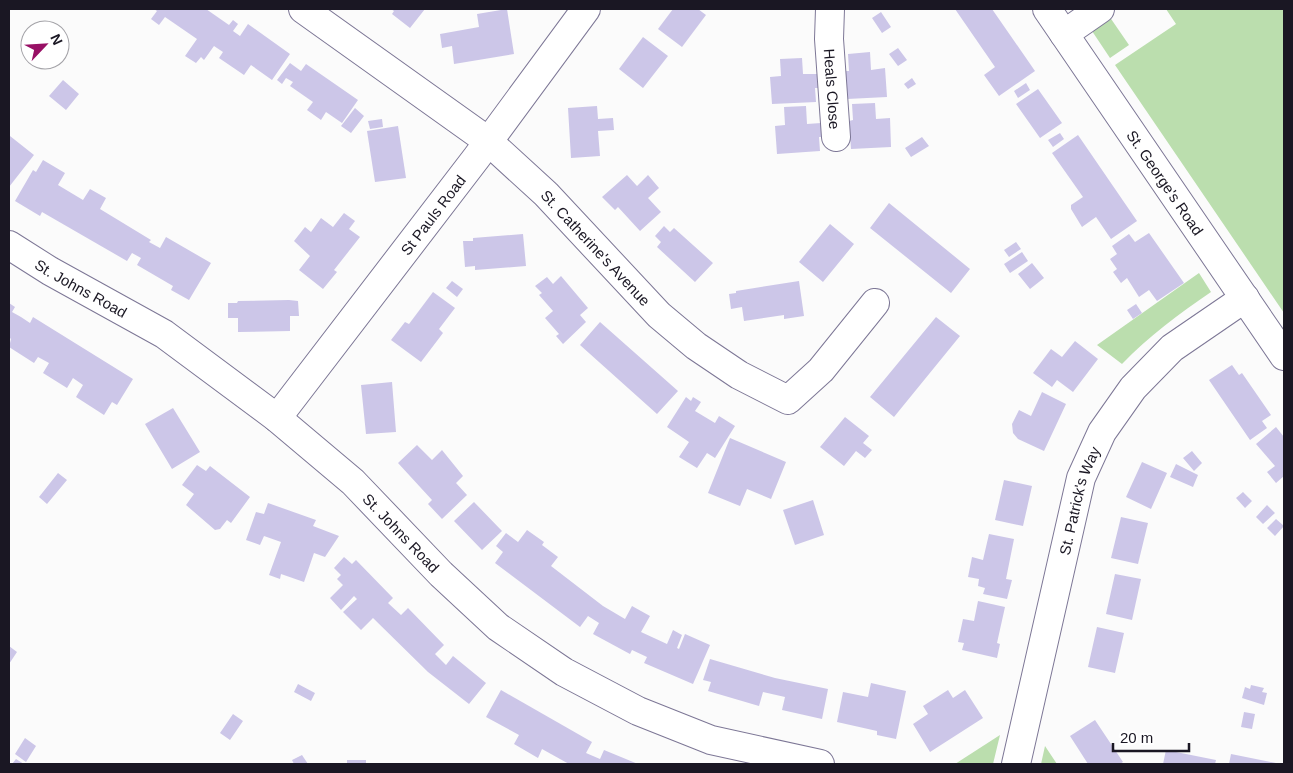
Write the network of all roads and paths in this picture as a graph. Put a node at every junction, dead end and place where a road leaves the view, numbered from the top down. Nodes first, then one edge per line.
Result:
1 (303, 9) edge
2 (586, 9) edge
3 (830, 9) edge
4 (1047, 9) edge
5 (1100, 9) edge
6 (1064, 34) junction
7 (836, 137) dead end
8 (488, 141) junction
9 (9, 245) edge
10 (1245, 298) junction
11 (875, 303) dead end
12 (1284, 356) edge
13 (277, 418) junction
14 (820, 764) edge
15 (1016, 764) edge

1 - 8 street, St. Catherine's Avenue
2 - 8 street, St Pauls Road
3 - 7 street, Heals Close
4 - 6 street, St. George's Road
5 - 6 street
6 - 10 street, St. George's Road
8 - 11 street, St. Catherine's Avenue
8 - 13 street, St Pauls Road
9 - 13 street, St. Johns Road
10 - 12 street, St. George's Road
10 - 15 street, St. Patrick's Way
13 - 14 street, St. Johns Road

